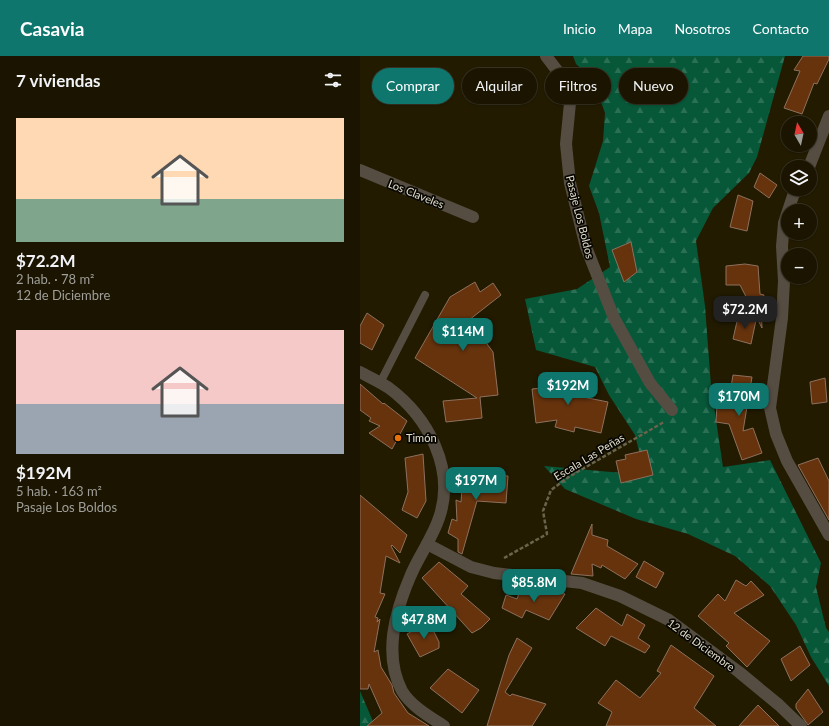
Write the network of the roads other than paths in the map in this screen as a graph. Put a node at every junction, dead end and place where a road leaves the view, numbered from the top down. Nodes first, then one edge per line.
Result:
1 (546, 56) edge
2 (829, 116) edge
3 (813, 160) edge
4 (360, 170) edge
5 (793, 196) edge
6 (473, 217) dead end
7 (425, 295) dead end
8 (360, 372) edge
9 (380, 383) junction
10 (672, 410) road end
11 (829, 535) edge
12 (427, 544) junction
13 (444, 726) edge
14 (802, 726) edge

1 - 10 street, Pasaje Los Boldos
2 - 3 street
4 - 6 street, Los Claveles
5 - 11 street
7 - 9 lane
8 - 9 street
9 - 12 street
12 - 13 street
12 - 14 street, 12 de Diciembre

